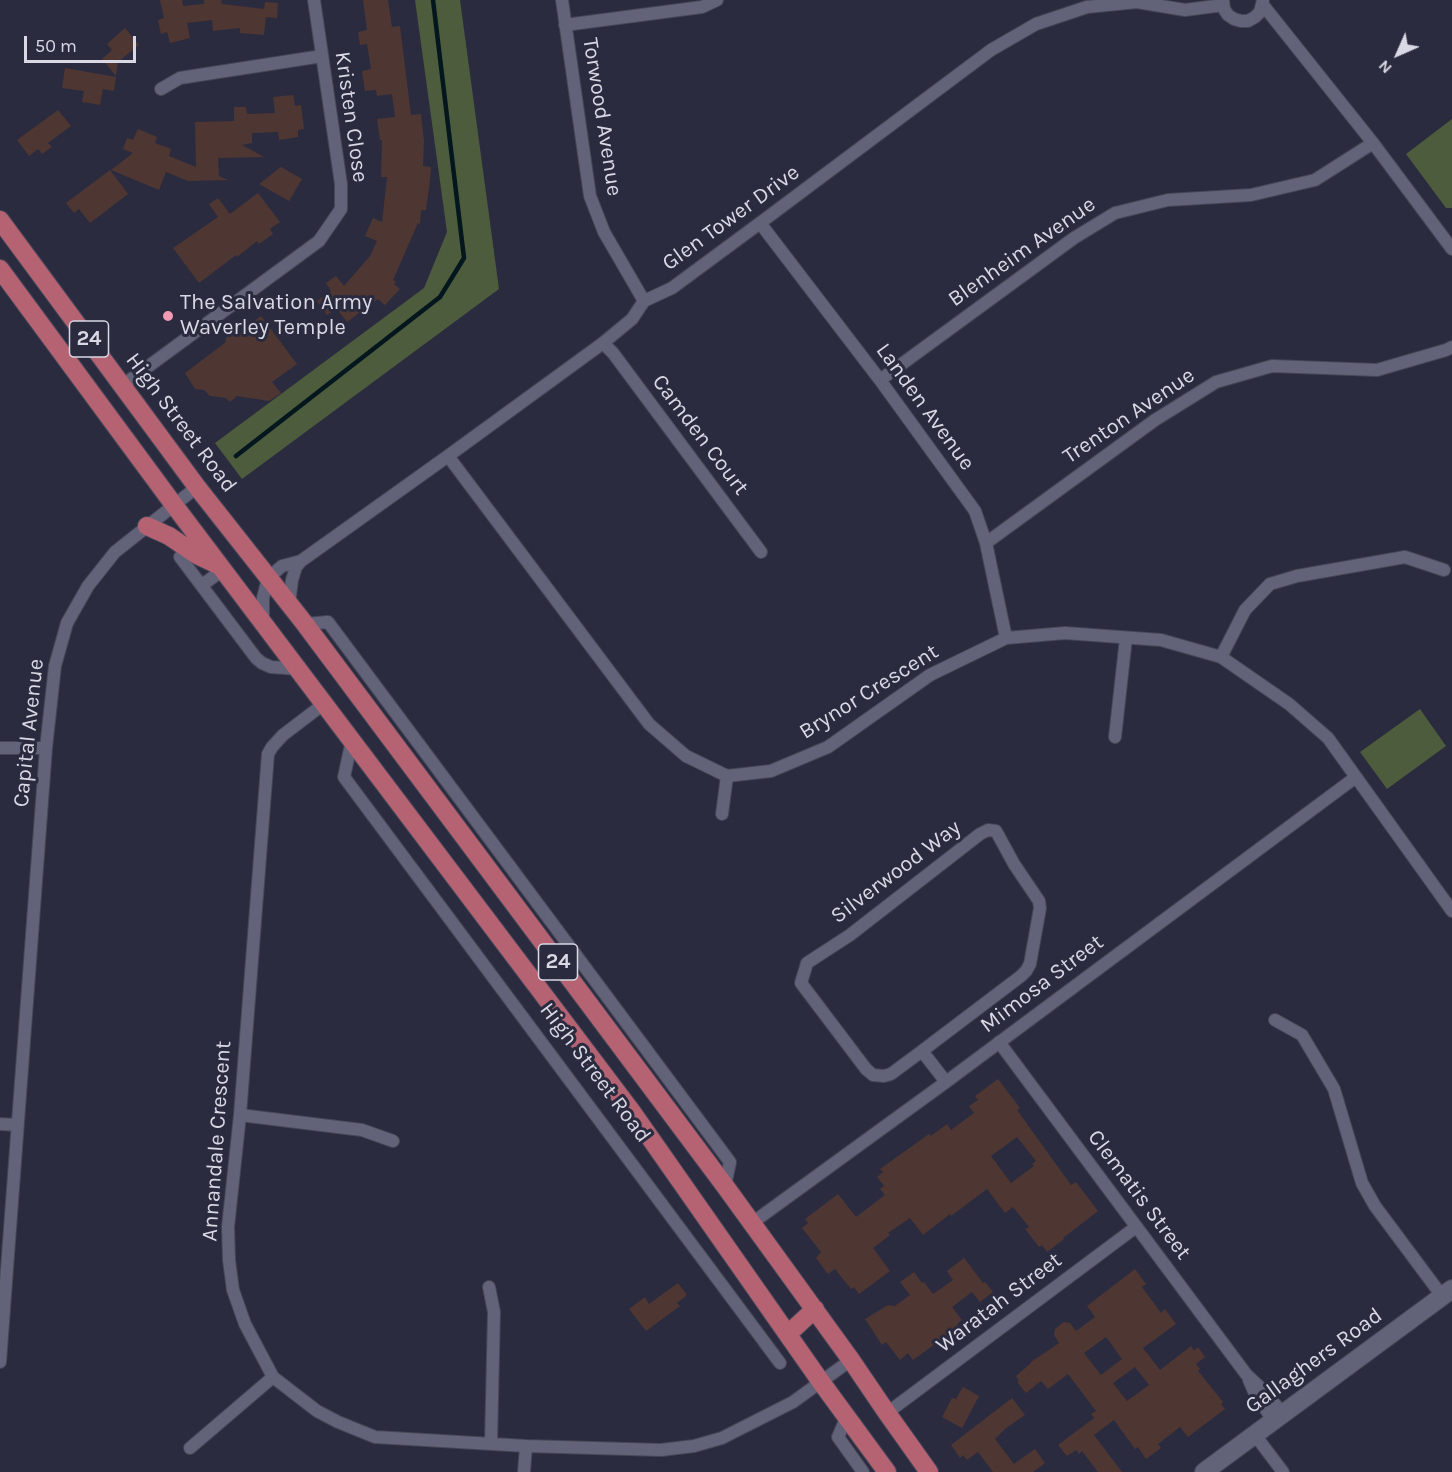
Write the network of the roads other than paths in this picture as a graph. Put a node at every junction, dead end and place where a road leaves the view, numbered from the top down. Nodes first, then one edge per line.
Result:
1 (314, 0) edge
2 (562, 0) edge
3 (717, 0) edge
4 (1223, 2) edge
5 (1263, 3) edge
6 (566, 25) junction
7 (322, 56) junction
8 (161, 89) dead end
9 (1373, 143) junction
10 (0, 220) edge
11 (760, 223) junction
12 (1452, 249) edge
13 (0, 268) edge
14 (644, 301) junction
15 (603, 344) junction
16 (1452, 347) edge
17 (880, 380) junction
18 (123, 385) junction
19 (448, 456) junction
20 (197, 487) junction
21 (174, 505) junction
22 (147, 526) junction
23 (986, 543) junction
24 (761, 552) dead end
25 (180, 557) dead end
26 (301, 561) junction
27 (222, 568) junction
28 (1444, 570) dead end
29 (270, 578) junction
30 (202, 585) junction
31 (289, 604) junction
32 (263, 622) junction
33 (1006, 638) junction
34 (1126, 638) junction
35 (1221, 657) junction
36 (298, 669) junction
37 (325, 703) junction
38 (1115, 737) dead end
39 (352, 740) junction
40 (46, 747) junction
41 (0, 748) edge
42 (727, 776) junction
43 (1356, 777) junction
44 (722, 814) dead end
45 (1452, 911) edge
46 (1275, 1020) dead end
47 (999, 1042) junction
48 (922, 1051) junction
49 (946, 1082) junction
50 (240, 1115) junction
51 (0, 1124) edge
52 (17, 1125) junction
53 (393, 1141) dead end
54 (752, 1224) junction
55 (1136, 1227) junction
56 (489, 1287) dead end
57 (1447, 1292) edge
58 (815, 1309) junction
59 (788, 1334) junction
60 (765, 1341) junction
61 (851, 1360) junction
62 (0, 1362) edge
63 (780, 1363) dead end
64 (273, 1377) junction
65 (821, 1382) junction
66 (887, 1413) junction
67 (847, 1416) junction
68 (1278, 1418) junction
69 (1255, 1435) junction
70 (491, 1443) junction
71 (526, 1446) junction
72 (190, 1448) dead end
73 (524, 1472) edge
74 (863, 1472) edge
75 (887, 1472) edge
76 (929, 1472) edge
77 (1204, 1472) edge
78 (1283, 1472) edge

1 - 7 street, Kristen Close
2 - 6 street, Torwood Avenue
3 - 6 street
4 - 5 street
4 - 11 street, Glen Tower Drive
5 - 9 street
6 - 14 street, Torwood Avenue
7 - 8 street
7 - 18 street, Kristen Close
9 - 12 street
9 - 17 street, Blenheim Avenue
10 - 18 main road, High Street Road / 24
11 - 14 street, Glen Tower Drive
11 - 17 street, Landen Avenue
13 - 21 main road, High Street Road / 24
14 - 15 street, Glen Tower Drive
15 - 19 street, Glen Tower Drive
15 - 24 street, Camden Court
16 - 23 street, Trenton Avenue
17 - 23 street, Landen Avenue
18 - 20 main road, High Street Road / 24
19 - 26 street, Glen Tower Drive
19 - 42 street
20 - 21 street, Capital Avenue
20 - 29 main road, High Street Road / 24
21 - 22 street, Capital Avenue
21 - 27 main road, High Street Road / 24
22 - 27 main road
22 - 40 street, Capital Avenue
23 - 33 street, Landen Avenue
25 - 30 street
26 - 29 street, Glen Tower Drive
26 - 31 street
27 - 30 street
27 - 32 main road, High Street Road / 24
28 - 35 street
29 - 31 main road, High Street Road / 24
29 - 32 street
30 - 36 street
31 - 54 main road, High Street Road / 24
32 - 36 main road, High Street Road / 24
33 - 34 street, Brynor Crescent
33 - 42 street, Brynor Crescent
34 - 35 street, Brynor Crescent
34 - 38 street
35 - 43 street, Brynor Crescent
36 - 37 main road, High Street Road / 24
37 - 39 main road, High Street Road / 24
37 - 50 street, Annandale Crescent
39 - 59 main road, High Street Road / 24
39 - 60 street, High Street Road
40 - 41 street
40 - 52 street, Capital Avenue
42 - 44 street
43 - 45 street, Brynor Crescent
43 - 47 street, Mimosa Street
46 - 57 street
47 - 49 street, Mimosa Street
47 - 55 street, Clematis Street
48 - 48 street, Silverwood Way
48 - 49 street
49 - 54 street, Mimosa Street
50 - 53 street
50 - 64 street, Annandale Crescent
51 - 52 street
52 - 62 street, Capital Avenue
54 - 58 main road, High Street Road / 24
55 - 66 street, Waratah Street
55 - 68 street, Clematis Street
56 - 70 street
57 - 68 street, Gallaghers Road
58 - 59 main road
58 - 61 main road, High Street Road / 24
59 - 60 street
59 - 65 main road, High Street Road / 24
60 - 63 street, High Street Road
61 - 65 street, Annandale Crescent
61 - 66 main road, High Street Road / 24
64 - 70 street, Annandale Crescent
64 - 72 street
65 - 67 main road, High Street Road / 24
65 - 71 street, Annandale Crescent
66 - 76 main road, High Street Road / 24
67 - 74 street
67 - 75 main road, High Street Road / 24
68 - 69 street, Gallaghers Road
69 - 77 street, Gallaghers Road
69 - 78 street
70 - 71 street, Annandale Crescent
71 - 73 street

